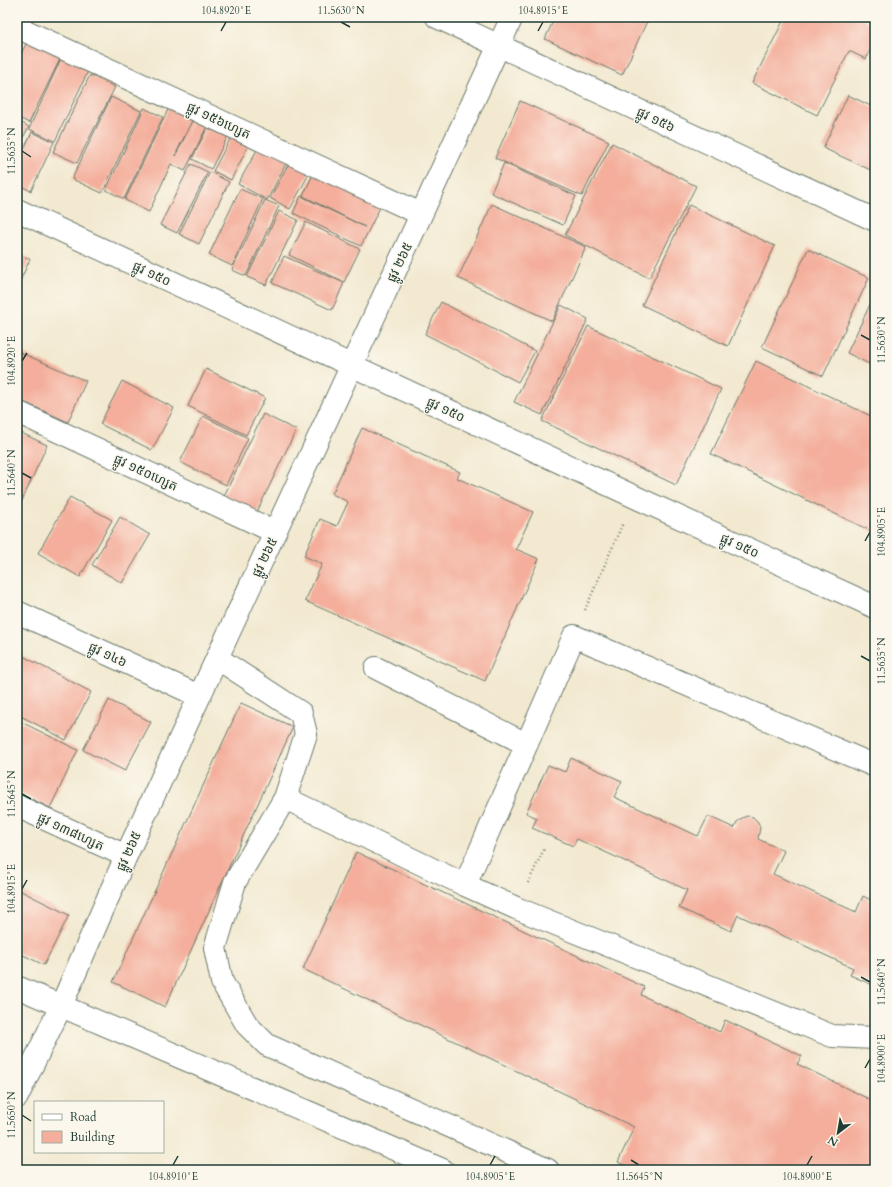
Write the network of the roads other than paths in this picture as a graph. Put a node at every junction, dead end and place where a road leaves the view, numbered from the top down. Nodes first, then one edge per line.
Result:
1 (437, 17) edge
2 (512, 17) edge
3 (17, 27) edge
4 (499, 46) junction
5 (17, 210) edge
6 (421, 214) junction
7 (875, 220) edge
8 (352, 366) junction
9 (17, 412) edge
10 (275, 532) junction
11 (875, 607) edge
12 (17, 612) edge
13 (217, 658) junction
14 (376, 668) dead end
15 (199, 696) junction
16 (526, 744) junction
17 (875, 766) edge
18 (286, 798) junction
19 (17, 806) edge
20 (126, 856) junction
21 (464, 885) junction
22 (17, 986) edge
23 (61, 1006) junction
24 (875, 1038) edge
25 (17, 1097) edge
26 (443, 1170) edge
27 (548, 1170) edge

1 - 4 street, ផ្លូវ ១៥៦
2 - 4 street, ផ្លូវ ២៦៥
3 - 6 street, ផ្លូវ ១៥៦ហ្សេត
4 - 6 street, ផ្លូវ ២៦៥
4 - 7 street, ផ្លូវ ១៥៦
5 - 8 street, ផ្លូវ ១៥០
6 - 8 street, ផ្លូវ ២៦៥
8 - 10 street, ផ្លូវ ២៦៥
8 - 11 street, ផ្លូវ ១៥០
9 - 10 street, ផ្លូវ ១៥០ហ្សេត
10 - 13 street, ផ្លូវ ២៦៥
12 - 15 street, ផ្លូវ ១៤៦
13 - 15 street, ផ្លូវ ២៦៥
13 - 18 street
14 - 16 street
15 - 20 street, ផ្លូវ ២៦៥
16 - 17 street
16 - 21 street
18 - 21 street
18 - 27 street
19 - 20 street, ផ្លូវ ១៣៨ហ្សេត
20 - 23 street, ផ្លូវ ២៦៥
21 - 24 street
22 - 23 street
23 - 25 street, ផ្លូវ ២៦៥
23 - 26 street

